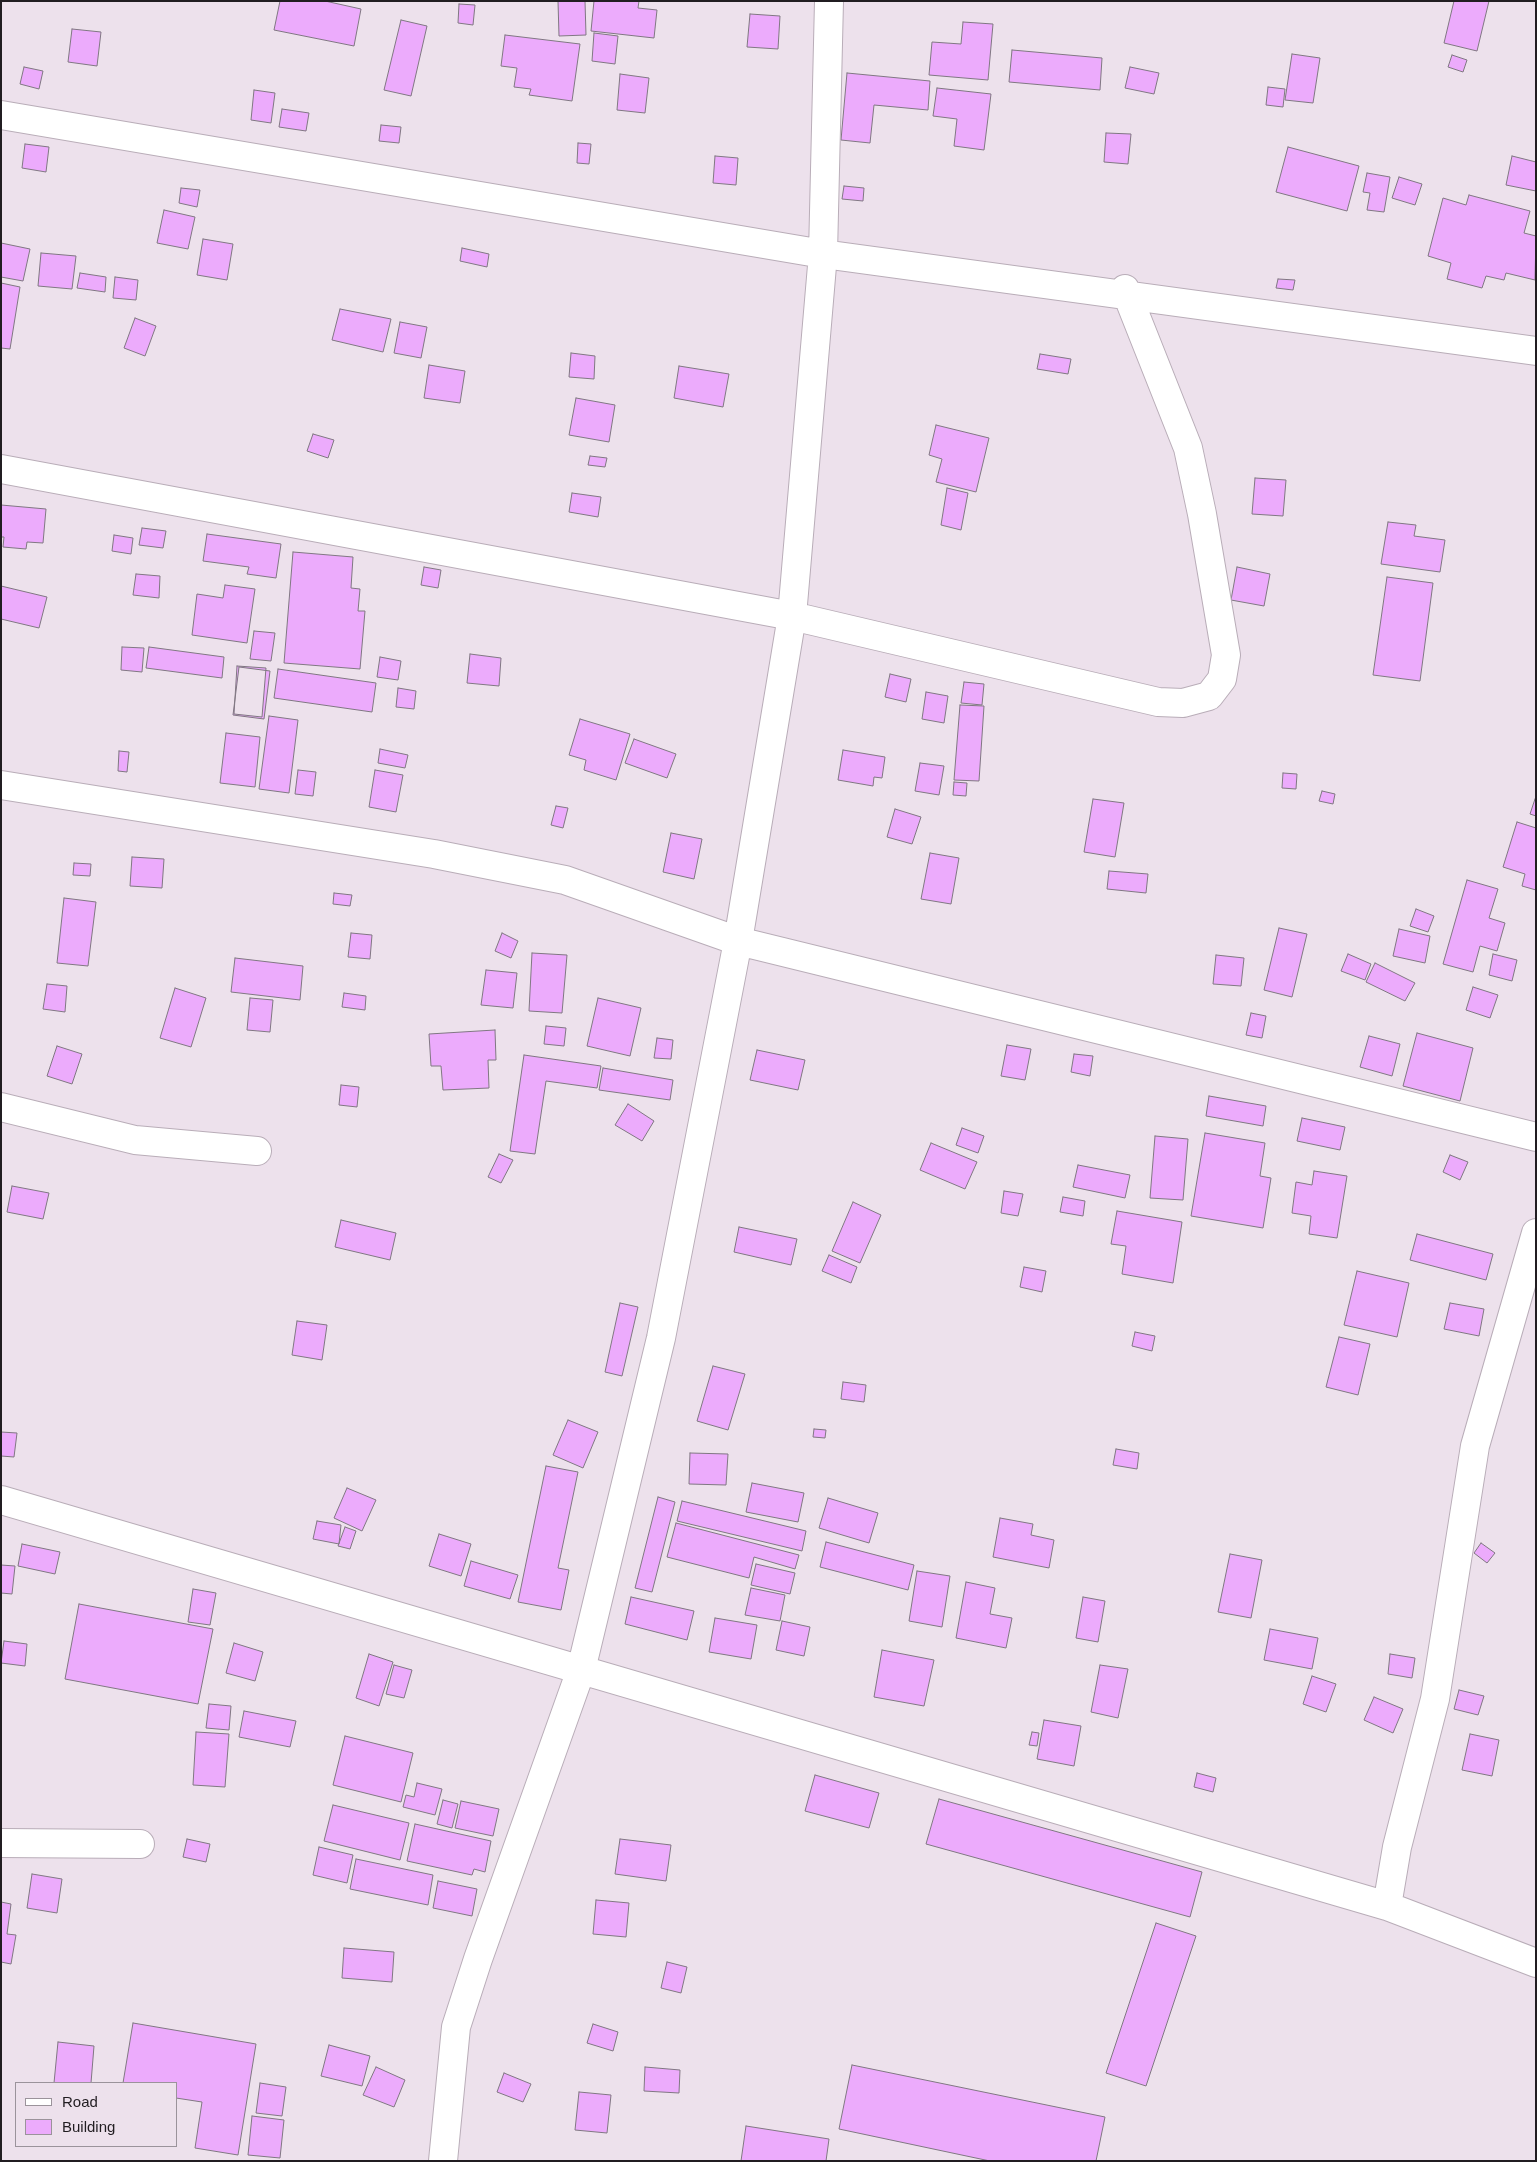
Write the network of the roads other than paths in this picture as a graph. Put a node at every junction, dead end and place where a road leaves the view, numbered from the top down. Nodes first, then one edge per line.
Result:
1 (829, 1) edge
2 (1, 115) edge
3 (823, 254) junction
4 (1125, 289) dead end
5 (1536, 350) edge
6 (1, 469) edge
7 (792, 616) junction
8 (1, 785) edge
9 (738, 941) junction
10 (1, 1107) edge
11 (1536, 1137) edge
12 (257, 1151) dead end
13 (1536, 1233) edge
14 (1, 1500) edge
15 (581, 1670) junction
16 (1, 1843) edge
17 (140, 1844) dead end
18 (1387, 1906) junction
19 (1536, 1963) edge
20 (442, 2161) edge

1 - 3 street
2 - 3 street
3 - 5 street
3 - 7 street
4 - 7 street
6 - 7 street
7 - 9 street
8 - 9 street
9 - 11 street
9 - 15 street
10 - 12 street
13 - 18 street
14 - 15 street
15 - 18 street
15 - 20 street
16 - 17 street
18 - 19 street

